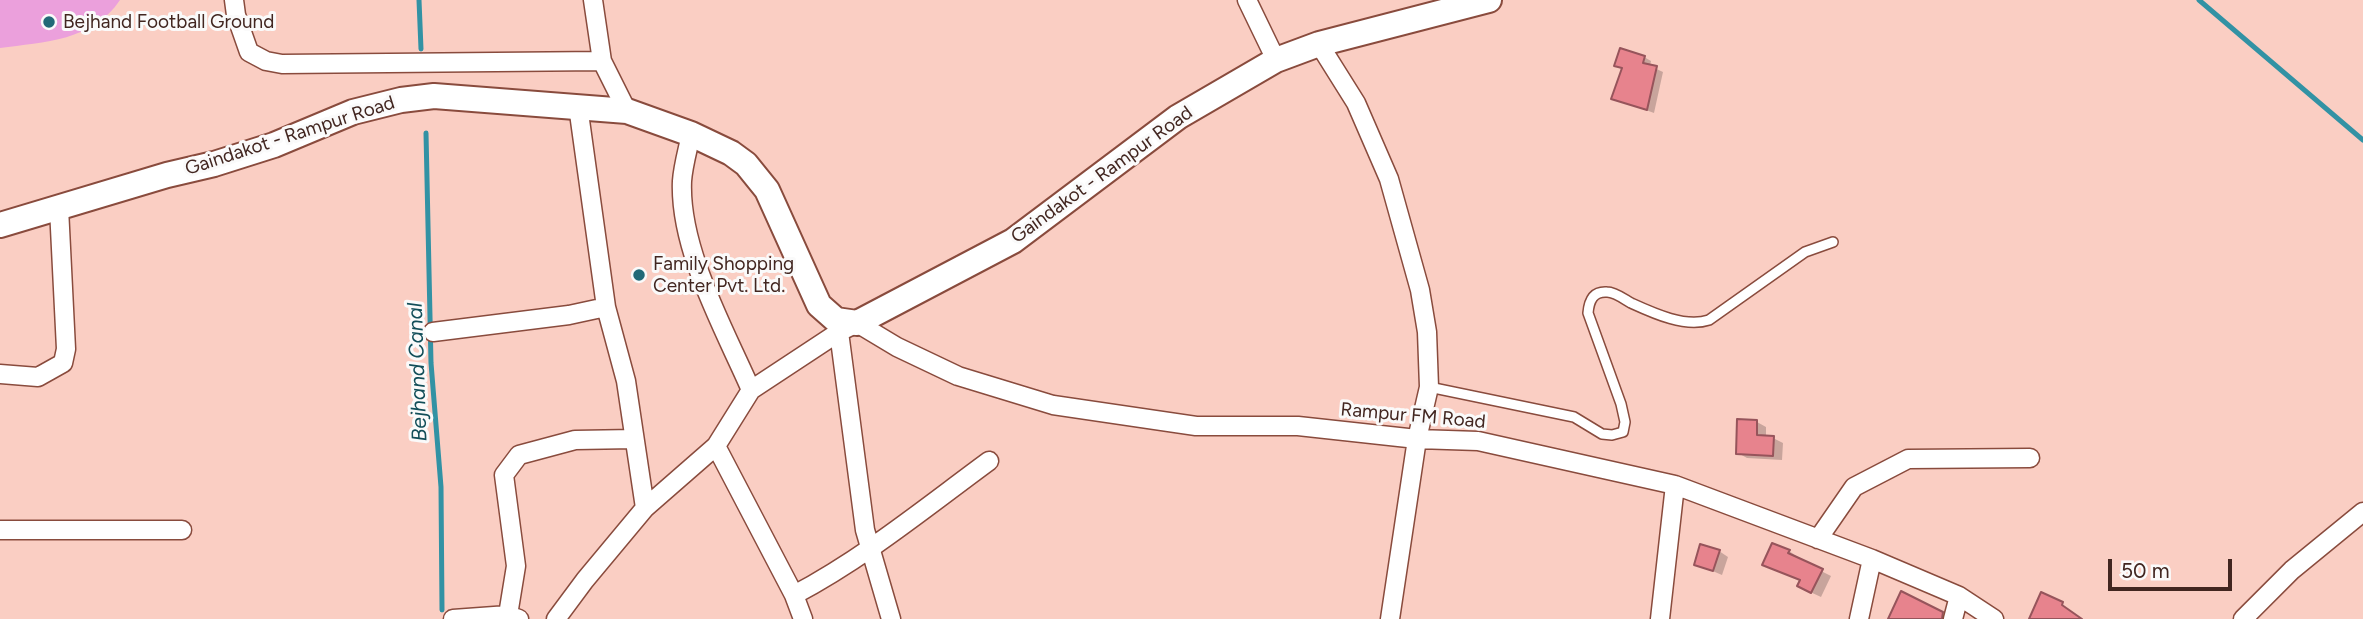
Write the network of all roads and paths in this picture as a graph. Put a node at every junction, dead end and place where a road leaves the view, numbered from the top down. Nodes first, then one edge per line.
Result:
1 (234, 0) edge
2 (593, 0) edge
3 (1247, 0) edge
4 (1489, 0) edge
5 (1319, 44) junction
6 (1276, 60) junction
7 (602, 61) junction
8 (578, 106) junction
9 (627, 111) junction
10 (691, 134) junction
11 (59, 208) junction
12 (0, 225) edge
13 (1833, 242) dead end
14 (606, 307) junction
15 (848, 328) junction
16 (433, 332) dead end
17 (0, 374) edge
18 (1429, 387) junction
19 (751, 390) junction
20 (634, 439) junction
21 (1417, 439) junction
22 (716, 446) junction
23 (2030, 458) dead end
24 (989, 461) dead end
25 (1675, 485) junction
26 (645, 508) junction
27 (2363, 512) edge
28 (0, 530) edge
29 (182, 530) dead end
30 (1818, 539) junction
31 (870, 550) junction
32 (1872, 559) junction
33 (794, 595) junction
34 (1958, 596) junction
35 (513, 617) edge
36 (453, 619) edge
37 (556, 619) edge
38 (803, 619) edge
39 (891, 619) edge
40 (1390, 619) edge
41 (1660, 619) edge
42 (1860, 619) edge
43 (1953, 619) edge
44 (1994, 619) edge
45 (2243, 619) edge

1 - 7 street
2 - 7 street
3 - 6 street
4 - 5 main road, Gaindakot - Rampur Road
5 - 6 main road, Gaindakot - Rampur Road
5 - 18 street
6 - 15 main road, Gaindakot - Rampur Road
7 - 9 street
8 - 9 main road, Gaindakot - Rampur Road
8 - 11 main road, Gaindakot - Rampur Road
8 - 14 street
9 - 10 main road, Gaindakot - Rampur Road
10 - 15 main road, Gaindakot - Rampur Road
10 - 19 street
11 - 12 main road, Gaindakot - Rampur Road
11 - 17 street
13 - 18 lane
14 - 16 street
14 - 20 street
15 - 19 street
15 - 21 street, Rampur FM Road
15 - 31 street
18 - 21 street
19 - 22 street
20 - 26 street
20 - 35 street
21 - 25 street, Rampur FM Road
21 - 40 street
22 - 26 street
22 - 33 street
23 - 30 street
24 - 31 street
25 - 30 street, Rampur FM Road
25 - 41 street
26 - 37 street
27 - 45 street
28 - 29 street
30 - 32 street, Rampur FM Road
31 - 33 street
31 - 39 street
32 - 34 street, Rampur FM Road
32 - 42 street
33 - 38 street
34 - 43 street
34 - 44 street, Rampur FM Road
35 - 36 street

